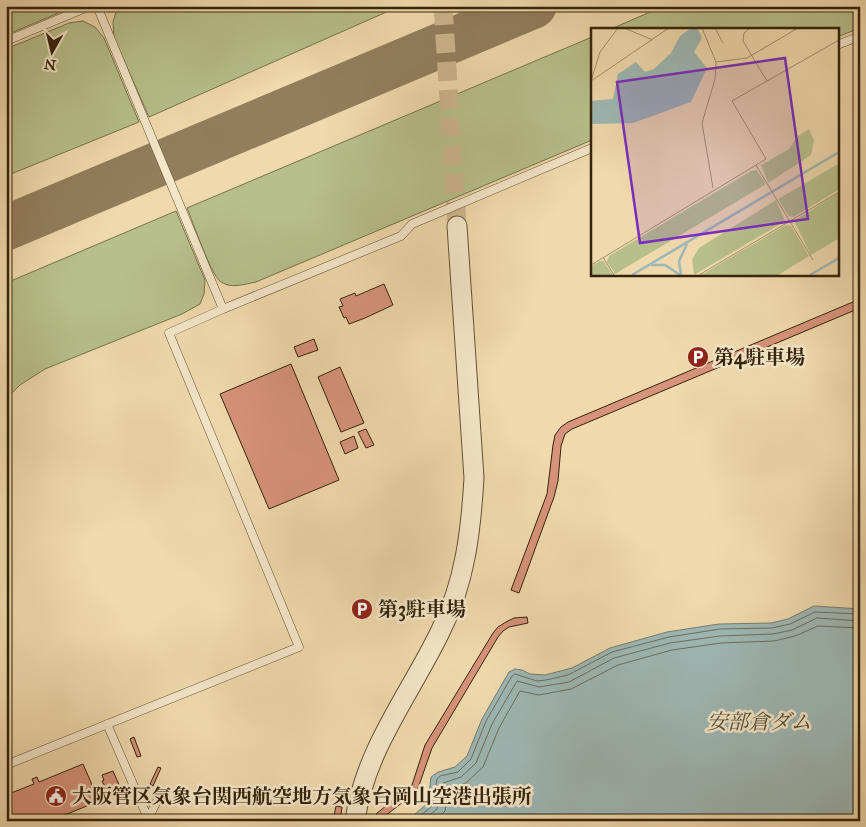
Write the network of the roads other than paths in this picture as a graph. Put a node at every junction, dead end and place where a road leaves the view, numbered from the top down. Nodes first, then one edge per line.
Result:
1 (90, 6) edge
2 (97, 6) edge
3 (860, 36) edge
4 (6, 41) edge
5 (838, 45) edge
6 (591, 148) edge
7 (457, 226) tunnel mouth
8 (223, 309) junction
9 (107, 724) junction
10 (6, 765) edge
11 (160, 795) dead end
12 (148, 820) edge
13 (355, 821) edge

1 - 4 lane
2 - 8 lane
3 - 5 lane
6 - 8 lane
7 - 13 street
8 - 9 lane
9 - 10 lane
9 - 12 lane
11 - 12 lane

